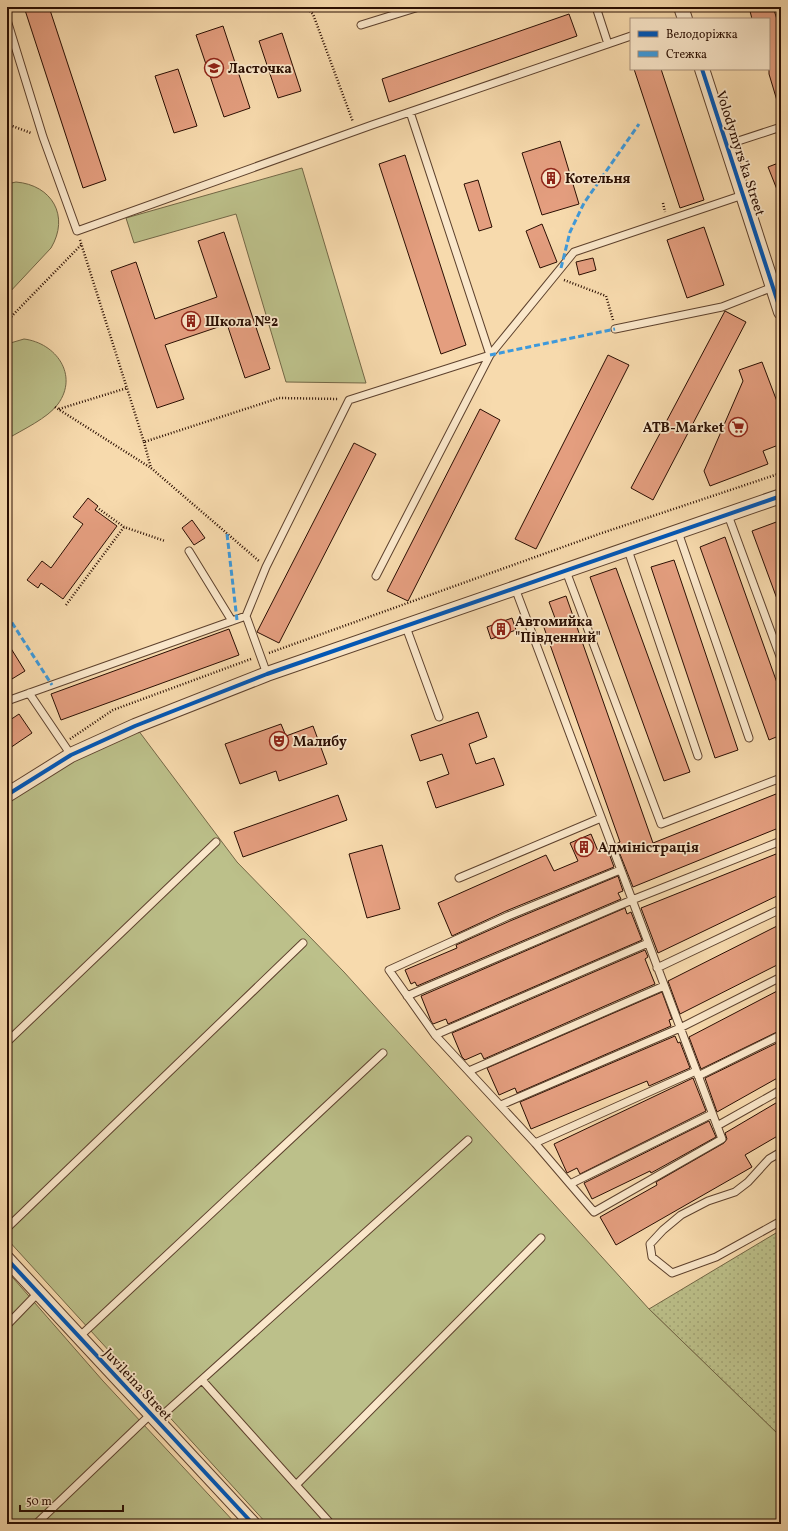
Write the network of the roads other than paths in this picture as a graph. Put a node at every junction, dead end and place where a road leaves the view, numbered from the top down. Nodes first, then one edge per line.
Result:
1 (419, 7) edge
2 (596, 7) edge
3 (7, 20) edge
4 (360, 25) dead end
5 (630, 36) edge
6 (608, 44) junction
7 (702, 70) edge
8 (410, 112) junction
9 (781, 127) edge
10 (726, 145) junction
11 (743, 195) junction
12 (773, 287) junction
13 (781, 312) edge
14 (615, 329) road end
15 (490, 355) junction
16 (781, 496) edge
17 (728, 515) junction
18 (678, 532) junction
19 (628, 550) junction
20 (189, 551) dead end
21 (566, 571) junction
22 (376, 576) dead end
23 (515, 588) junction
24 (246, 616) junction
25 (232, 621) junction
26 (406, 627) junction
27 (781, 659) edge
28 (267, 674) junction
29 (29, 693) junction
30 (7, 701) edge
31 (439, 717) dead end
32 (749, 738) dead end
33 (67, 749) junction
34 (698, 756) dead end
35 (781, 778) edge
36 (7, 795) edge
37 (601, 818) junction
38 (781, 841) edge
39 (216, 842) dead end
40 (620, 870) junction
41 (459, 878) dead end
42 (632, 900) junction
43 (781, 909) edge
44 (302, 943) dead end
45 (648, 943) junction
46 (658, 968) junction
47 (781, 977) edge
48 (664, 986) junction
49 (407, 996) junction
50 (680, 1028) junction
51 (435, 1035) junction
52 (781, 1035) edge
53 (7, 1042) edge
54 (383, 1053) dead end
55 (469, 1071) junction
56 (697, 1073) junction
57 (781, 1090) edge
58 (501, 1105) junction
59 (712, 1114) junction
60 (716, 1126) junction
61 (468, 1140) dead end
62 (535, 1143) junction
63 (781, 1152) edge
64 (570, 1184) junction
65 (781, 1221) edge
66 (7, 1228) edge
67 (541, 1238) dead end
68 (7, 1259) edge
69 (38, 1293) junction
70 (7, 1325) edge
71 (79, 1337) junction
72 (202, 1380) junction
73 (154, 1417) junction
74 (297, 1484) junction
75 (36, 1524) edge
76 (253, 1524) edge
77 (331, 1524) edge

1 - 4 lane
2 - 6 lane
3 - 8 lane
5 - 6 lane
6 - 8 lane
7 - 10 street, Volodymyrs'ka Street
8 - 15 lane
9 - 10 lane
10 - 11 street, Volodymyrs'ka Street
11 - 12 street, Volodymyrs'ka Street
11 - 15 lane
12 - 13 street, Volodymyrs'ka Street
12 - 14 lane
15 - 22 lane
15 - 24 lane
16 - 17 street
17 - 18 street
17 - 27 lane
18 - 19 street
18 - 32 lane
19 - 21 street
19 - 34 lane
20 - 25 lane
21 - 23 street
21 - 35 lane
23 - 26 street
23 - 37 lane
24 - 25 lane
24 - 28 lane
25 - 29 lane
26 - 28 street
26 - 31 lane
28 - 33 street
29 - 30 lane
29 - 33 lane
33 - 36 street
37 - 40 lane
37 - 41 lane
38 - 42 lane
39 - 53 lane
40 - 42 lane
40 - 49 lane
42 - 45 lane
42 - 49 lane
43 - 46 lane
44 - 66 lane
45 - 46 lane
45 - 51 lane
46 - 48 lane
47 - 50 lane
48 - 50 lane
48 - 55 lane
49 - 51 lane
50 - 56 lane
50 - 58 lane
51 - 55 lane
52 - 56 lane
54 - 71 lane
55 - 58 lane
56 - 59 lane
56 - 62 lane
57 - 60 lane
58 - 62 lane
59 - 60 lane
59 - 64 lane
60 - 64 lane
61 - 72 lane
62 - 64 lane
63 - 65 lane
67 - 74 lane
68 - 69 street, Juvileina Street
69 - 70 lane
69 - 71 street, Juvileina Street
71 - 73 street, Juvileina Street
72 - 73 lane
72 - 74 lane
73 - 75 lane
73 - 76 street, Juvileina Street
74 - 77 lane

